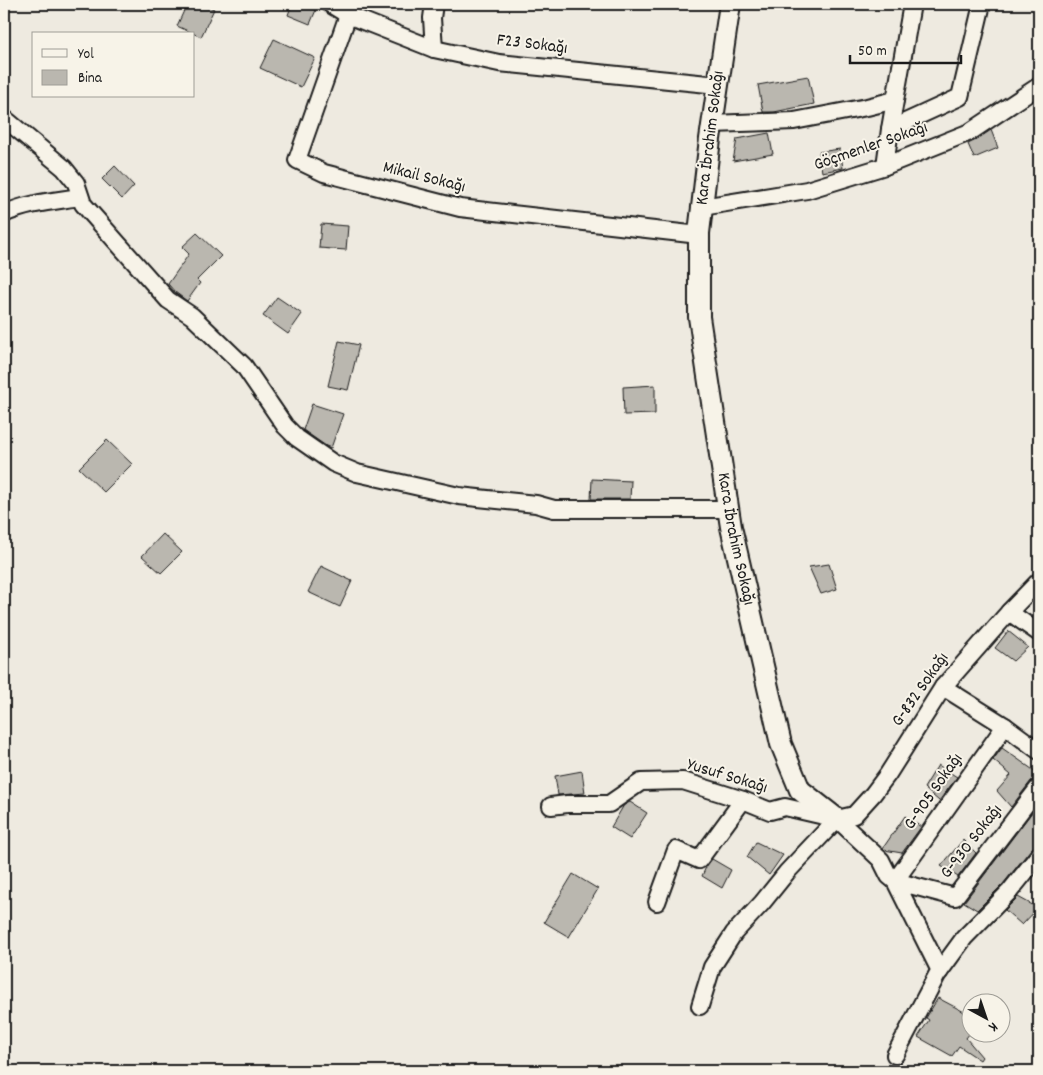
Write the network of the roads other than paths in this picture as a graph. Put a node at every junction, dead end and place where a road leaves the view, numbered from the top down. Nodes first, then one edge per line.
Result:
1 (330, 4) edge
2 (434, 4) edge
3 (730, 4) edge
4 (912, 4) edge
5 (982, 4) edge
6 (348, 15) junction
7 (434, 49) junction
8 (718, 85) junction
9 (1039, 86) edge
10 (895, 100) junction
11 (4, 118) edge
12 (712, 124) junction
13 (890, 129) junction
14 (885, 166) junction
15 (80, 197) junction
16 (702, 207) junction
17 (4, 214) edge
18 (699, 235) junction
19 (728, 509) junction
20 (1039, 581) edge
21 (1009, 612) junction
22 (1039, 633) edge
23 (943, 687) junction
24 (1005, 726) junction
25 (1039, 751) edge
26 (1039, 787) edge
27 (743, 800) junction
28 (550, 806) dead end
29 (836, 820) junction
30 (1039, 855) edge
31 (895, 881) junction
32 (658, 902) dead end
33 (940, 971) junction
34 (700, 1006) dead end
35 (895, 1055) dead end

1 - 6 street, F23 Sokağı
2 - 7 street
3 - 8 street, Kara İbrahim Sokağı
4 - 10 street
5 - 13 street
6 - 7 street, F23 Sokağı
6 - 18 street, Mikail Sokağı
7 - 8 street, F23 Sokağı
8 - 12 street, Kara İbrahim Sokağı
9 - 14 street, Göçmenler Sokağı
10 - 12 street
10 - 13 street
11 - 15 street
12 - 16 street, Kara İbrahim Sokağı
13 - 14 street
14 - 16 street, Göçmenler Sokağı
15 - 17 street
15 - 19 street
16 - 18 street, Kara İbrahim Sokağı
18 - 19 street, Kara İbrahim Sokağı
19 - 29 street, Kara İbrahim Sokağı
20 - 21 street, G-832 Sokağı
21 - 22 street
21 - 23 street, G-832 Sokağı
23 - 24 street
23 - 29 street, G-832 Sokağı
24 - 25 street
24 - 31 street, G-905 Sokağı
26 - 31 street, G-930 Sokağı
27 - 28 street, Yusuf Sokağı
27 - 29 street, Yusuf Sokağı
27 - 32 street
29 - 31 street
29 - 34 street
30 - 33 street
31 - 33 street
33 - 35 street

